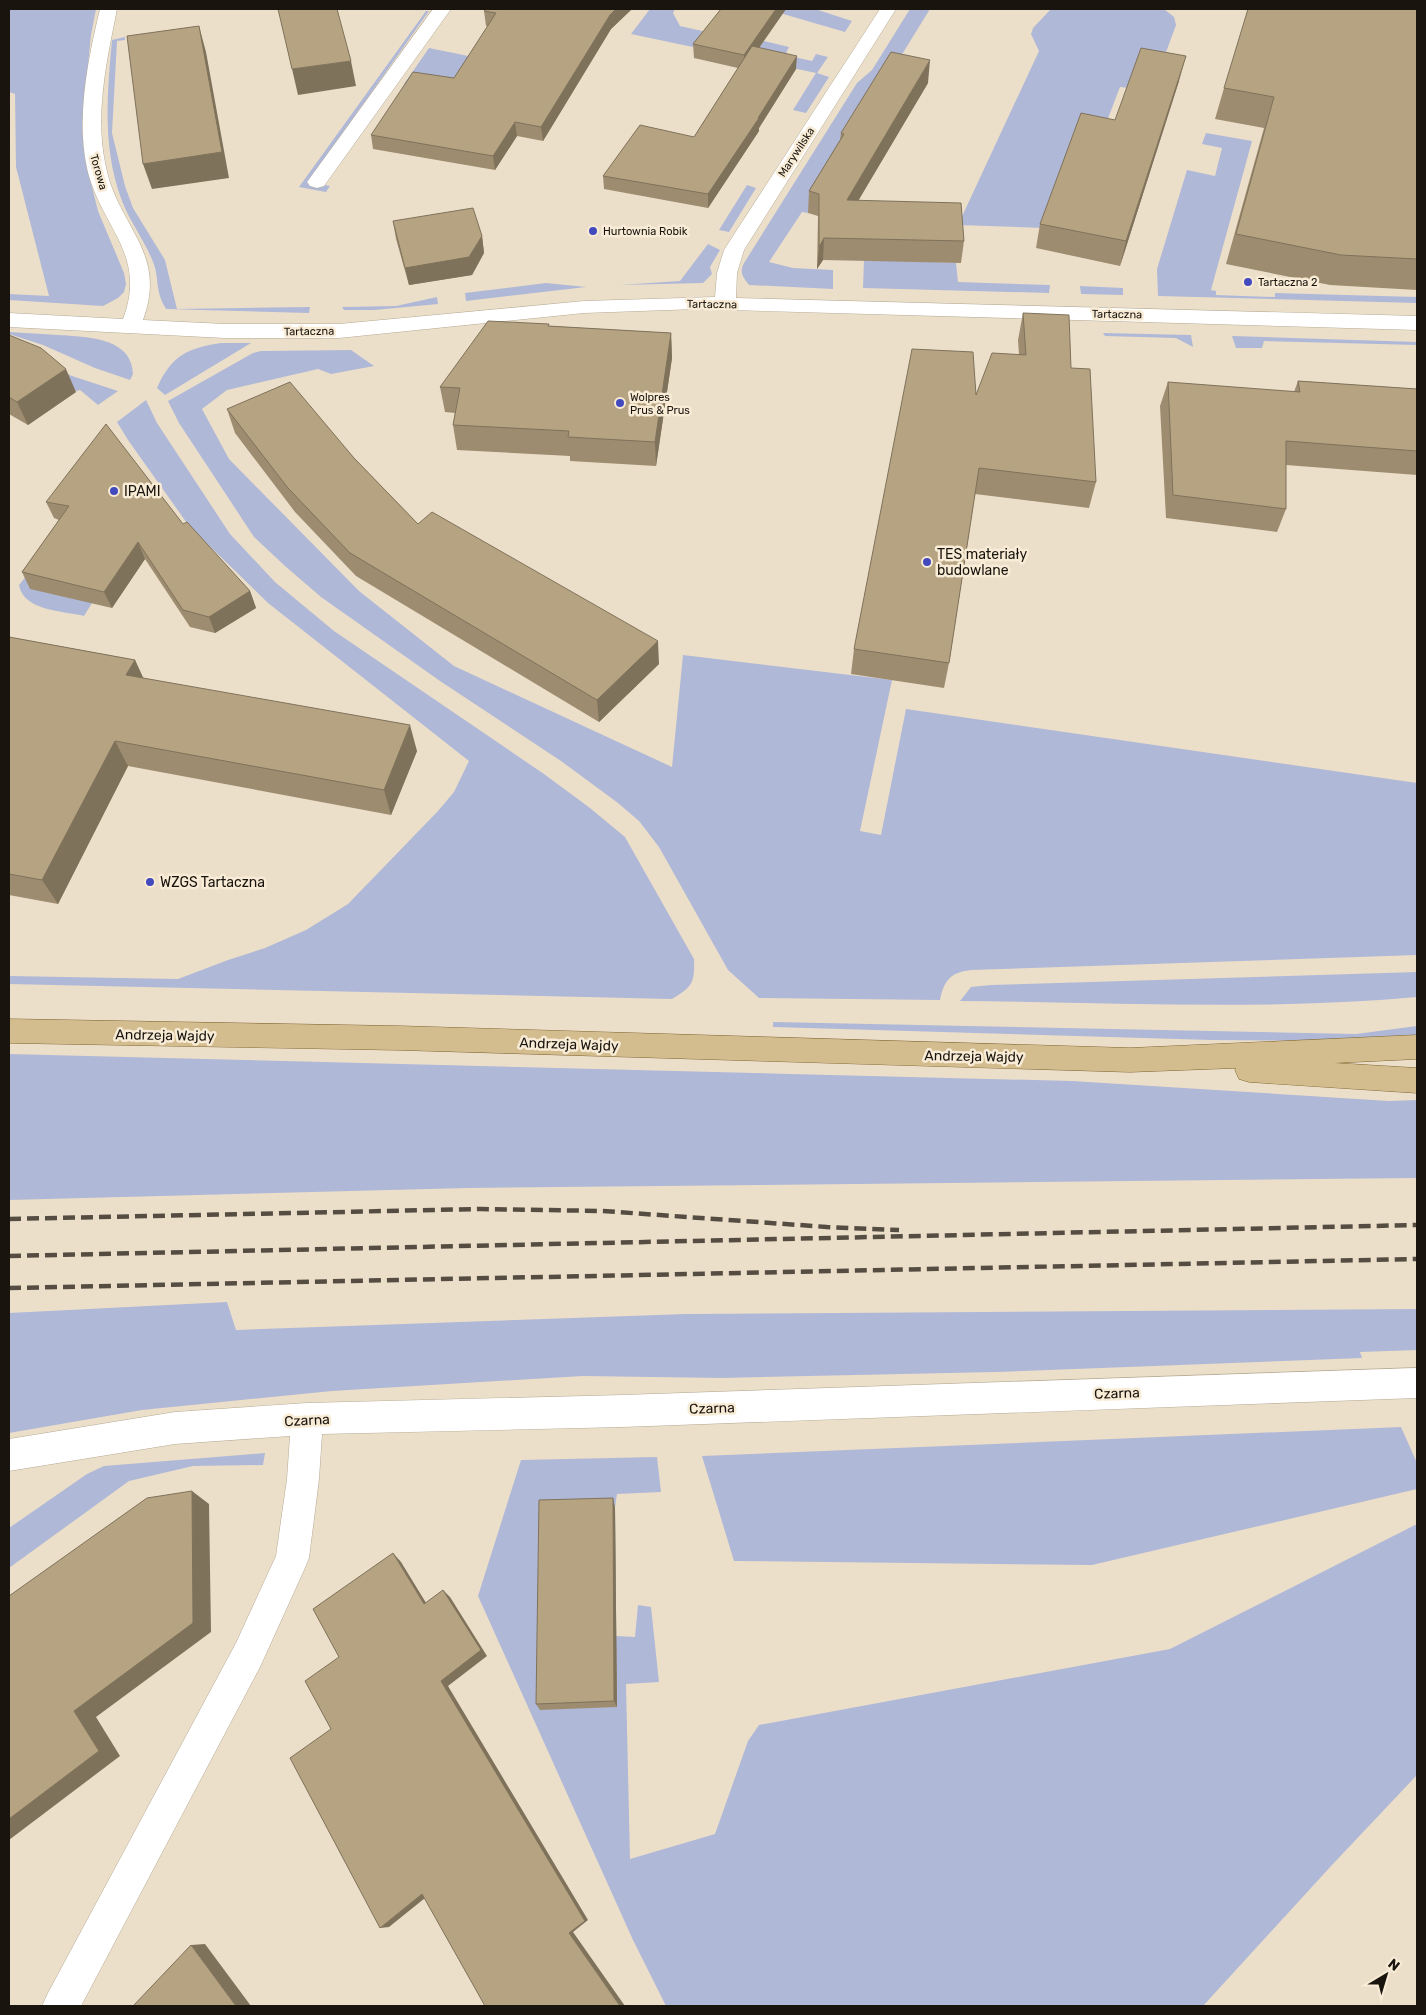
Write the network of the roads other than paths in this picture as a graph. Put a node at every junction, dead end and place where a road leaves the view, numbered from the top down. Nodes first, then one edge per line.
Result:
1 (108, 9) edge
2 (442, 9) edge
3 (888, 9) edge
4 (317, 182) dead end
5 (725, 304) junction
6 (9, 320) edge
7 (1417, 323) edge
8 (130, 327) junction
9 (9, 1031) edge
10 (1417, 1048) edge
11 (1130, 1060) junction
12 (1417, 1081) edge
13 (1417, 1383) edge
14 (307, 1419) junction
15 (9, 1455) edge
16 (61, 2006) edge

1 - 8 street, Torowa
2 - 4 street
3 - 5 street, Marywilska
5 - 7 street, Tartaczna
5 - 8 street, Tartaczna
6 - 8 street, Tartaczna
9 - 11 main road, Andrzeja Wajdy
10 - 11 main road, Andrzeja Wajdy
11 - 12 main road, Andrzeja Wajdy
13 - 14 street, Czarna
14 - 15 street, Czarna
14 - 16 street

